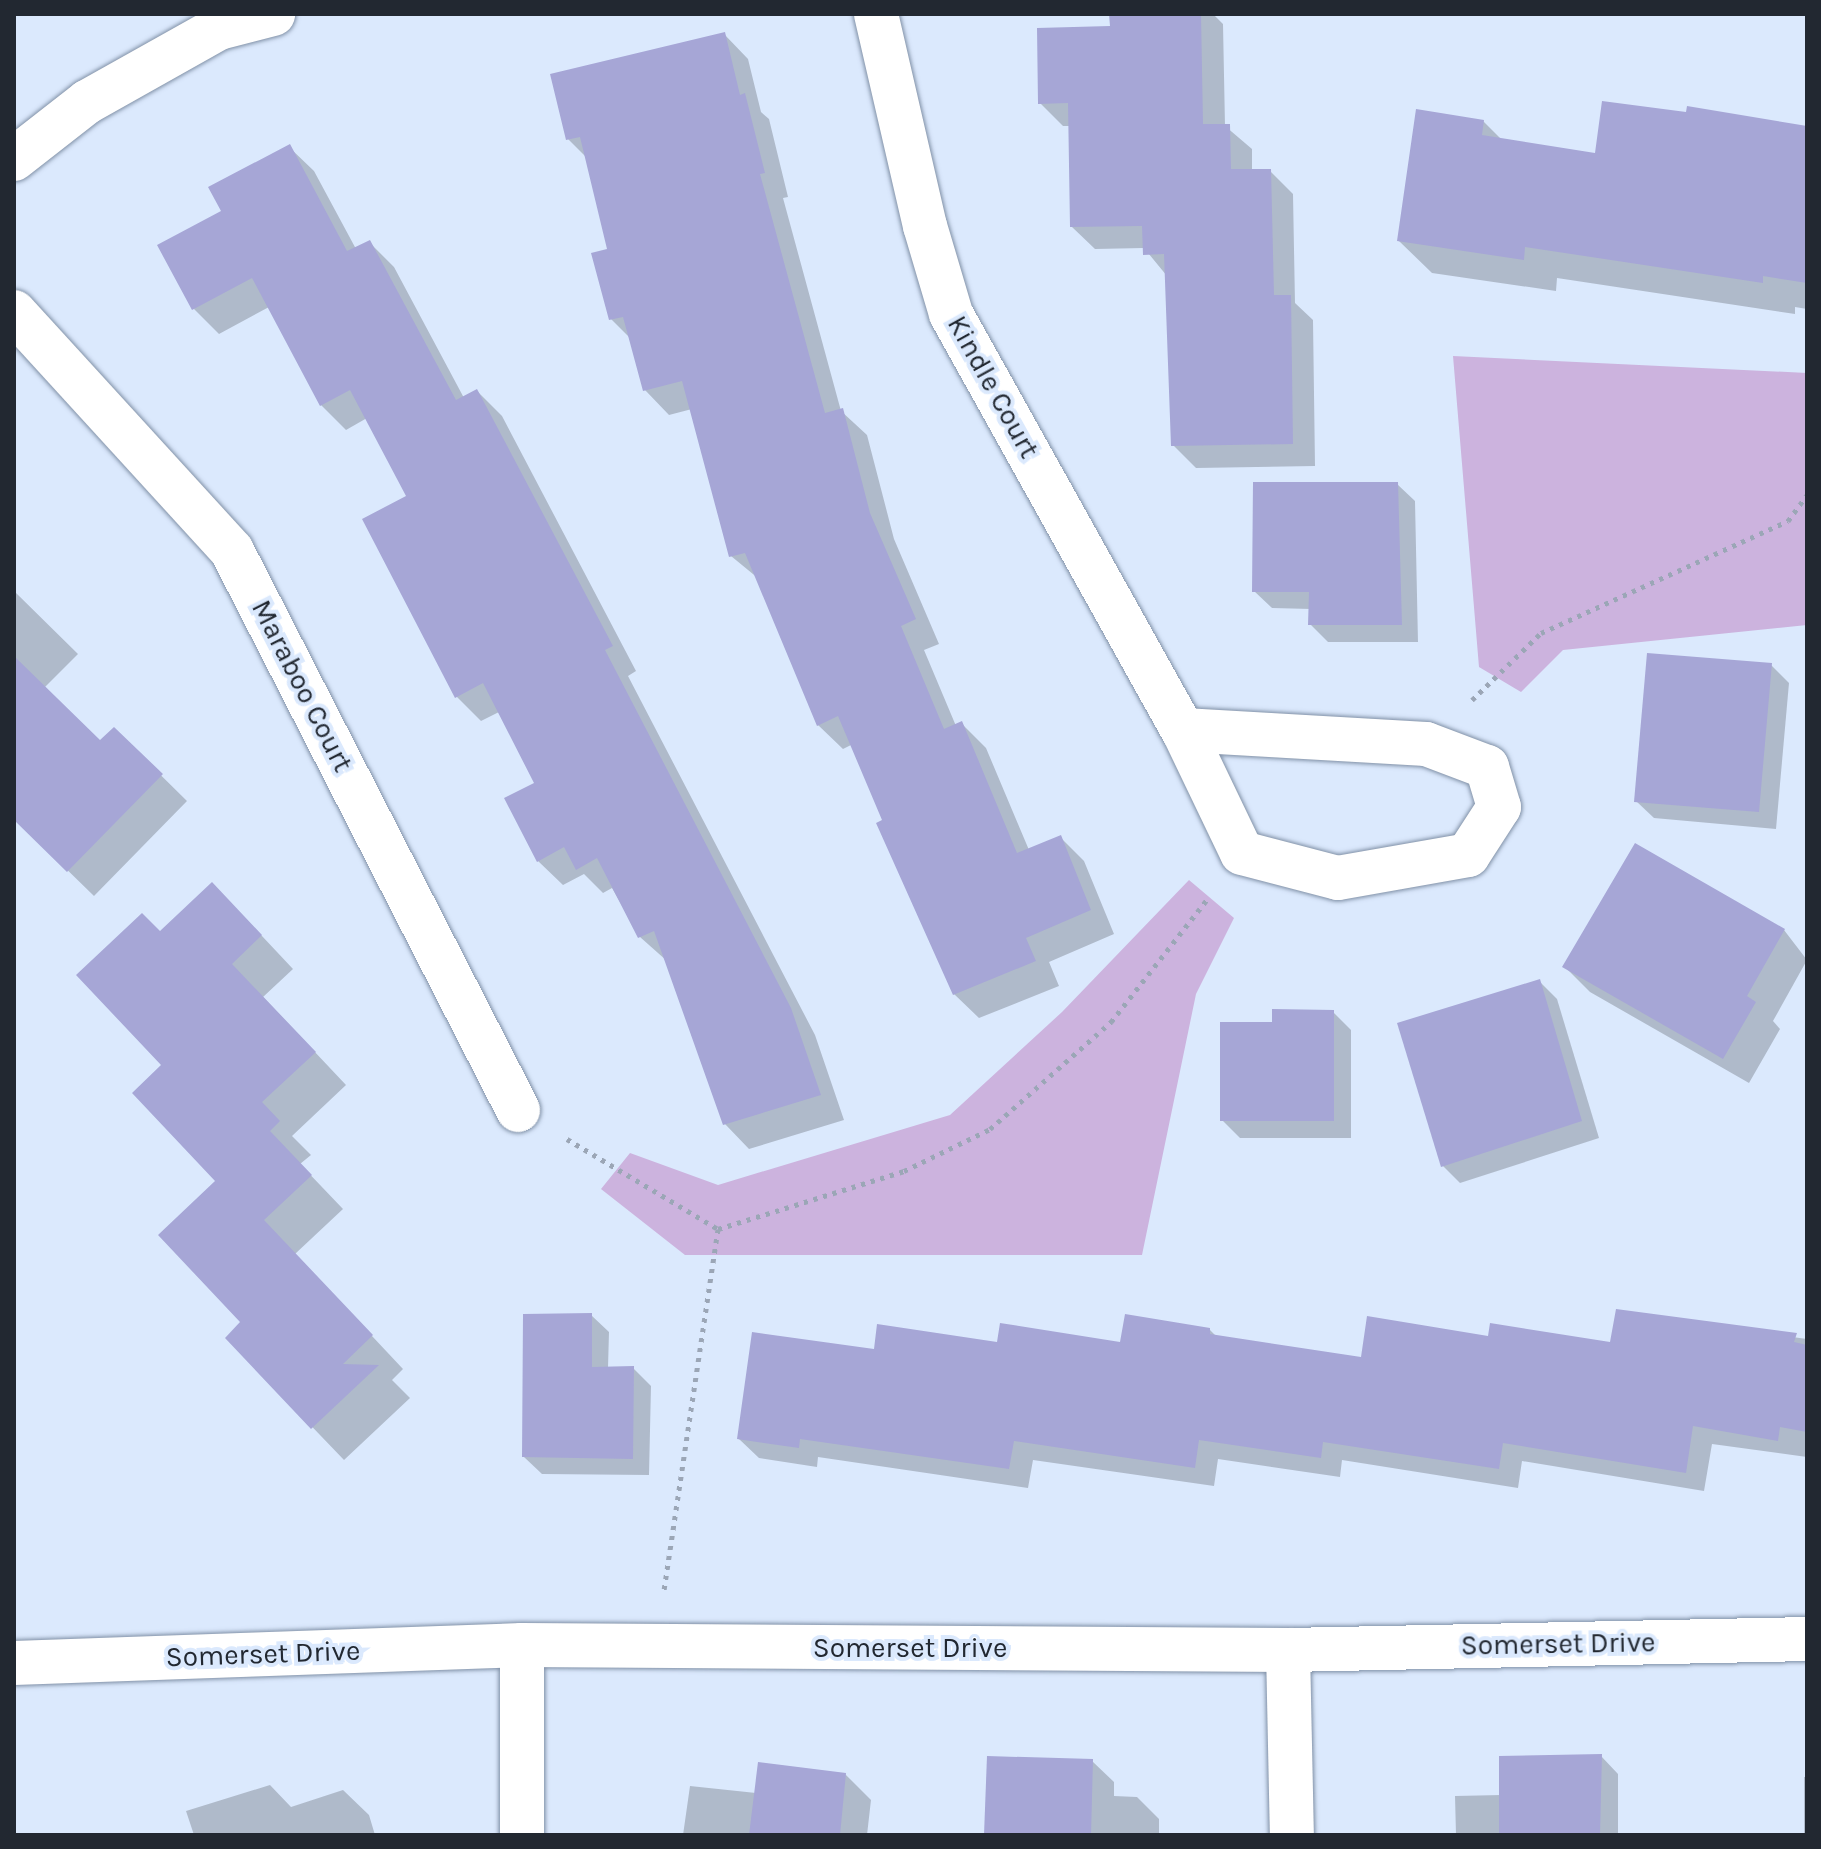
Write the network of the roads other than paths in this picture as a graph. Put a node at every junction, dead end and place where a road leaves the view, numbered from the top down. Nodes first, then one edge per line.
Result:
1 (273, 14) edge
2 (876, 14) edge
3 (14, 159) edge
4 (14, 312) edge
5 (1183, 730) junction
6 (518, 1110) road end
7 (1807, 1639) edge
8 (522, 1645) junction
9 (1288, 1650) junction
10 (14, 1663) edge
11 (522, 1835) edge
12 (1292, 1835) edge

1 - 3 street
2 - 5 street, Kindle Court
4 - 6 street, Maraboo Court
5 - 5 street, Kindle Court
7 - 9 street, Somerset Drive
8 - 9 street, Somerset Drive
8 - 10 street, Somerset Drive
8 - 11 street
9 - 12 street

